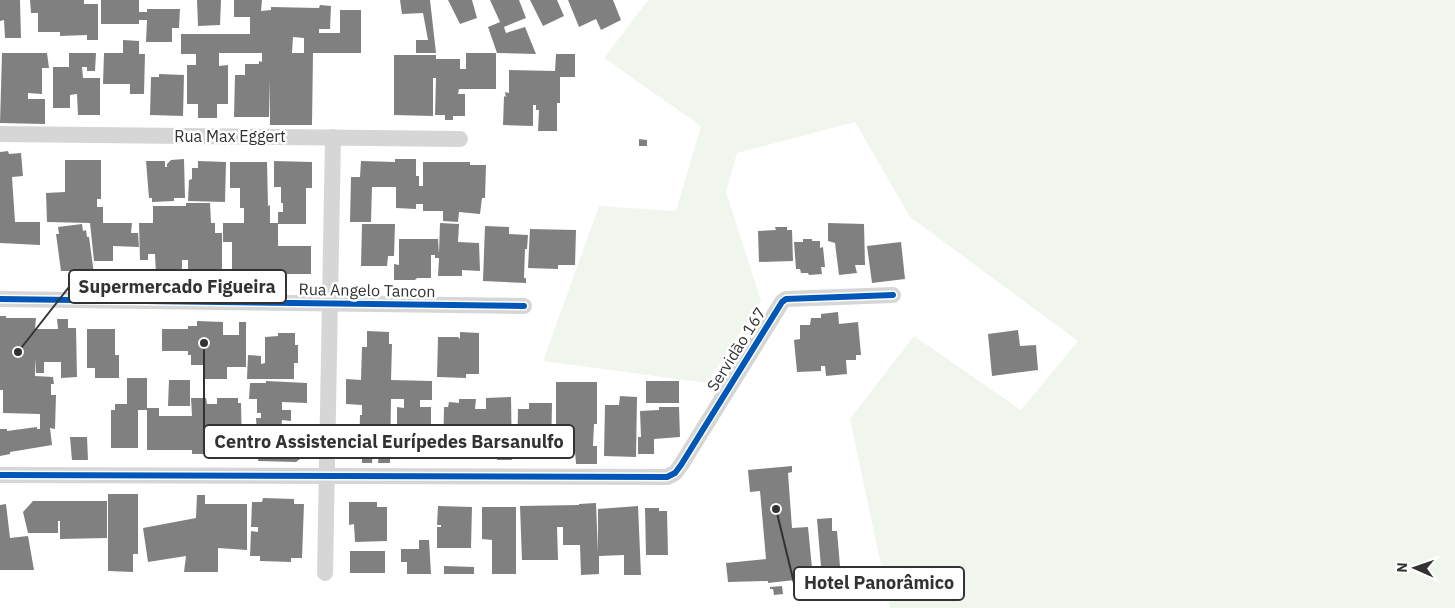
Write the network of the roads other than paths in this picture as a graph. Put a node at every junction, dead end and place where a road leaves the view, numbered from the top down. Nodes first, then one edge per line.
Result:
1 (0, 134) edge
2 (333, 137) junction
3 (460, 139) dead end
4 (893, 295) dead end
5 (0, 299) edge
6 (330, 303) junction
7 (524, 306) dead end
8 (0, 475) edge
9 (327, 477) junction
10 (325, 573) dead end

1 - 2 street, Rua Max Eggert
2 - 3 street, Rua Max Eggert
2 - 6 street
4 - 9 street, Servidão 167
5 - 6 street, Rua Angelo Tancon
6 - 7 street, Rua Angelo Tancon
6 - 9 street
8 - 9 street
9 - 10 street

